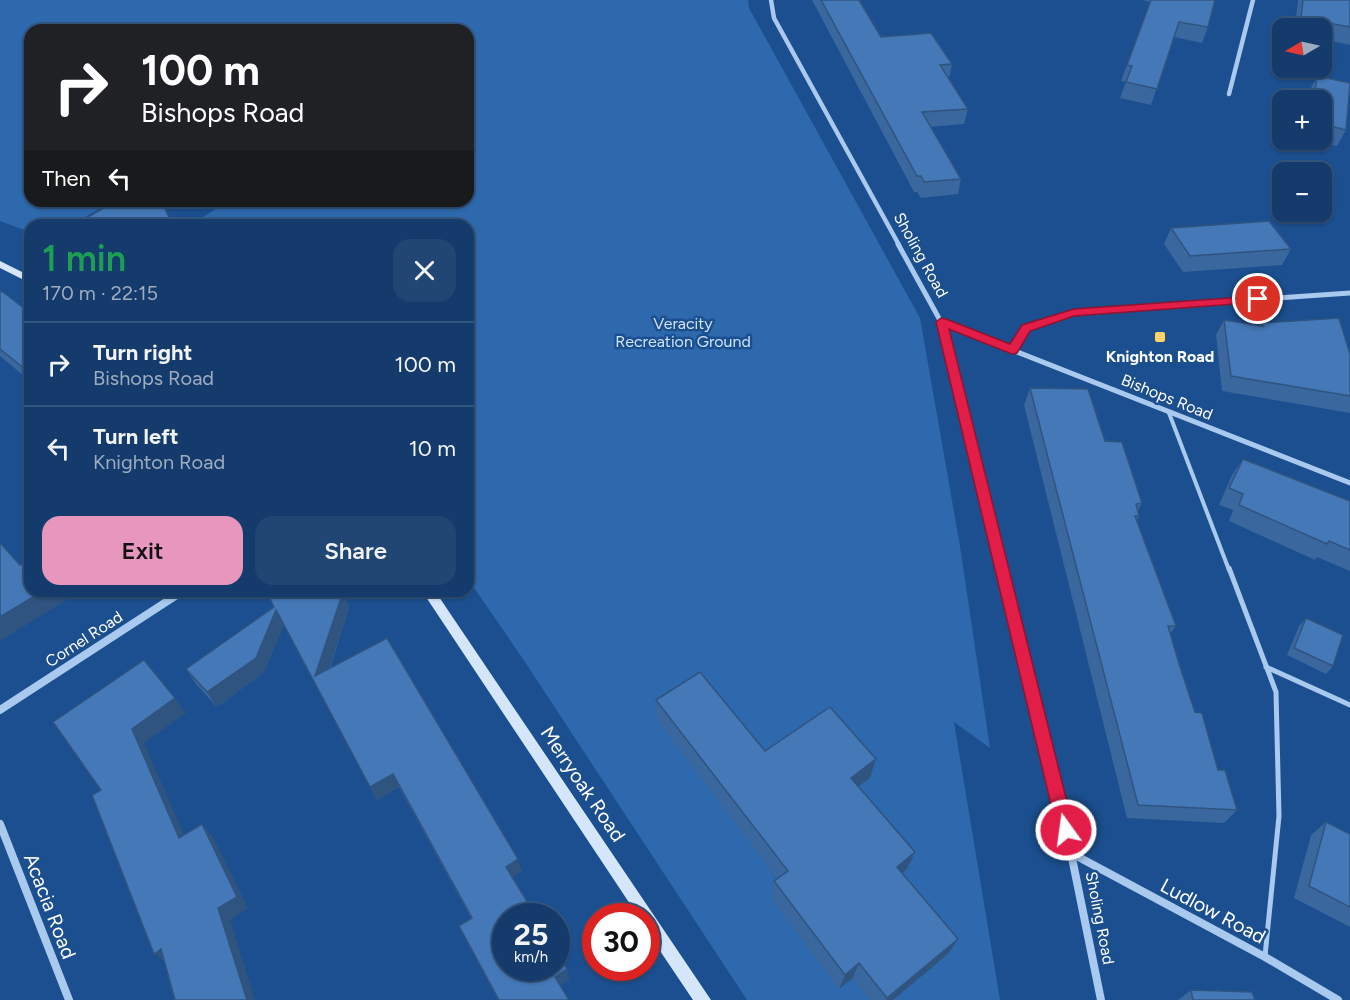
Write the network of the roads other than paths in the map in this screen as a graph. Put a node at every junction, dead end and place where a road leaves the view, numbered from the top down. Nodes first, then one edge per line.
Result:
1 (771, 0) edge
2 (1253, 0) edge
3 (1229, 94) dead end
4 (0, 264) edge
5 (24, 277) edge
6 (1350, 293) edge
7 (941, 322) junction
8 (1012, 350) junction
9 (1169, 413) junction
10 (1350, 483) edge
11 (174, 597) edge
12 (432, 597) edge
13 (1266, 667) junction
14 (1350, 705) edge
15 (0, 710) edge
16 (0, 824) edge
17 (1071, 854) junction
18 (1265, 957) junction
19 (69, 1000) edge
20 (703, 1000) edge
21 (1101, 1000) edge
22 (1338, 1000) edge

1 - 7 street, Sholing Road
2 - 3 street
4 - 5 street
6 - 8 street
7 - 8 street, Bishops Road
7 - 17 street, Sholing Road
8 - 9 street, Bishops Road
9 - 10 street, Bishops Road
9 - 13 lane
11 - 15 street, Cornel Road
12 - 20 street, Merryoak Road
13 - 14 lane
13 - 18 lane
16 - 19 street, Acacia Road
17 - 18 street, Ludlow Road
17 - 21 street, Sholing Road
18 - 22 street, Ludlow Road

